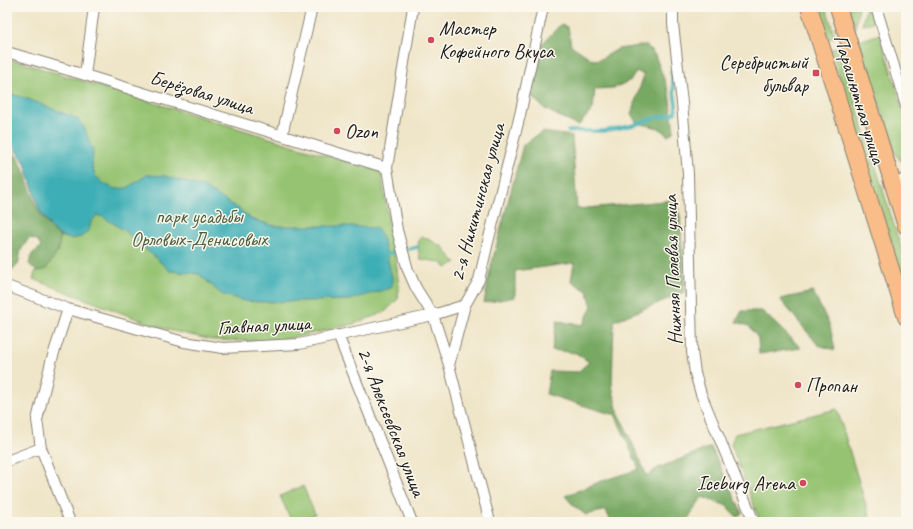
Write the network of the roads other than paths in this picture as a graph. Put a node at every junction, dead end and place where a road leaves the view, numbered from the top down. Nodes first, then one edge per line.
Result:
1 (94, 7) edge
2 (312, 7) edge
3 (413, 7) edge
4 (543, 7) edge
5 (673, 7) edge
6 (809, 7) edge
7 (838, 7) edge
8 (876, 7) edge
9 (7, 52) edge
10 (84, 74) junction
11 (906, 106) edge
12 (282, 136) junction
13 (387, 168) junction
14 (906, 177) edge
15 (894, 189) junction
16 (906, 226) edge
17 (7, 286) edge
18 (465, 305) junction
19 (68, 309) junction
20 (433, 315) junction
21 (906, 317) edge
22 (338, 335) junction
23 (449, 365) junction
24 (41, 448) junction
25 (7, 461) edge
26 (70, 522) edge
27 (412, 522) edge
28 (490, 522) edge
29 (754, 522) edge

1 - 10 street
2 - 12 street
3 - 13 street
4 - 18 street, 2-я Никитинская улица
5 - 29 street, Нижняя Полевая улица
6 - 21 main road, Парашютная улица
7 - 15 main road, Парашютная улица
8 - 11 street
9 - 10 street, Берёзовая улица
10 - 12 street, Берёзовая улица
12 - 13 street, Берёзовая улица
13 - 20 street
14 - 15 street
15 - 16 main road, Парашютная улица
17 - 19 street, Главная улица
18 - 20 street, 2-я Никитинская улица
18 - 23 street
19 - 22 street, Главная улица
19 - 24 street
20 - 22 street, Главная улица
20 - 23 street
22 - 27 street, 2-я Алексеевская улица
23 - 28 street
24 - 25 street
24 - 26 street

